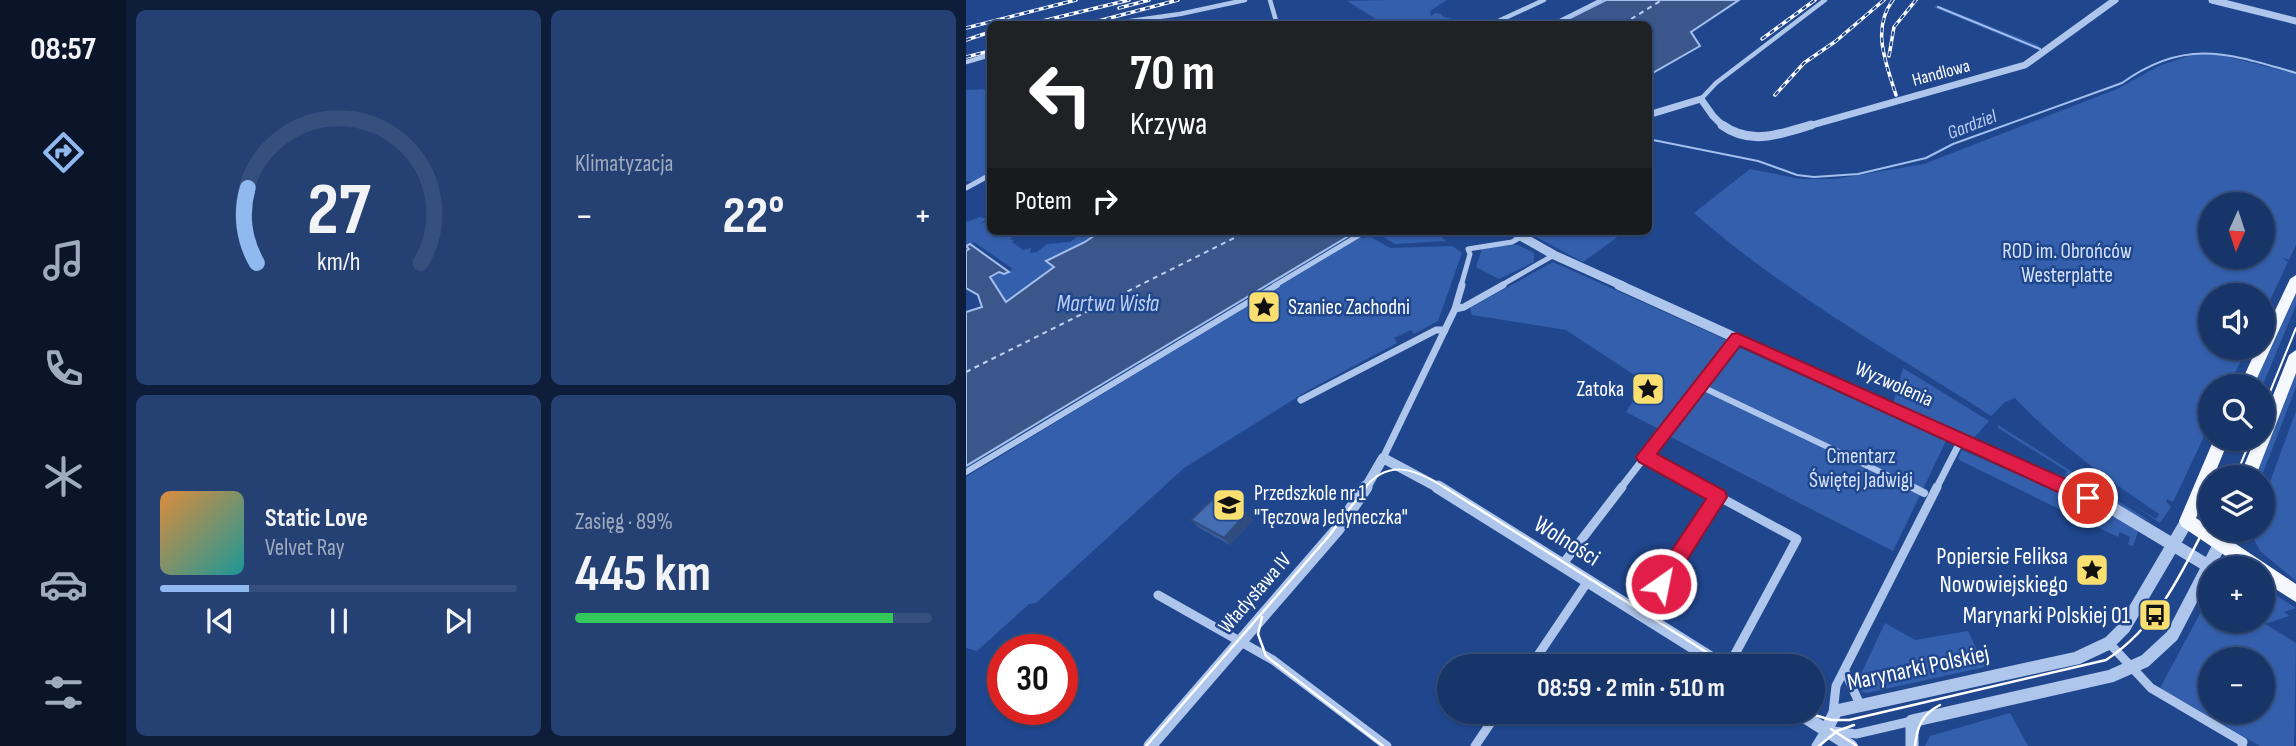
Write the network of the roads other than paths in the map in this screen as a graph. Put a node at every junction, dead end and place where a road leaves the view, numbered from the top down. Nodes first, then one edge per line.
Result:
1 (1245, 0) edge
2 (1270, 0) edge
3 (1544, 0) edge
4 (1601, 0) edge
5 (1825, 0) edge
6 (2115, 0) edge
7 (2212, 0) edge
8 (1130, 21) edge
9 (1276, 21) edge
10 (1498, 21) edge
11 (1559, 21) edge
12 (2296, 21) edge
13 (987, 56) edge
14 (966, 62) edge
15 (1701, 99) junction
16 (1652, 114) edge
17 (987, 177) edge
18 (966, 188) edge
19 (1359, 235) edge
20 (1518, 235) edge
21 (1521, 237) junction
22 (1554, 255) junction
23 (2296, 279) edge
24 (1455, 309) junction
25 (1445, 331) junction
26 (1737, 338) junction
27 (2296, 355) edge
28 (2252, 374) edge
29 (1700, 386) junction
30 (1301, 400) dead end
31 (2275, 408) edge
32 (1961, 440) junction
33 (2217, 451) edge
34 (1645, 457) junction
35 (1383, 458) junction
36 (966, 472) edge
37 (1924, 493) dead end
38 (1718, 497) junction
39 (2187, 521) junction
40 (2198, 525) edge
41 (2231, 542) edge
42 (2175, 545) junction
43 (2246, 556) edge
44 (2198, 559) edge
45 (1562, 565) junction
46 (2275, 580) edge
47 (1588, 582) junction
48 (2198, 589) edge
49 (2296, 594) edge
50 (1158, 595) dead end
51 (1641, 614) junction
52 (1240, 643) junction
53 (2109, 643) junction
54 (1539, 654) edge
55 (1705, 654) edge
56 (1733, 654) edge
57 (2131, 668) junction
58 (1844, 670) junction
59 (1861, 707) junction
60 (1912, 721) junction
61 (1825, 722) edge
62 (1829, 723) junction
63 (1490, 724) edge
64 (2242, 744) edge
65 (1150, 746) edge
66 (1387, 746) edge
67 (1475, 746) edge
68 (1816, 746) edge
69 (1851, 746) edge
70 (1912, 746) edge

1 - 8 street
2 - 9 street
3 - 10 street
4 - 11 street
5 - 15 street
6 - 15 street, Handlowa
7 - 12 street
13 - 14 street
15 - 16 street
17 - 18 street
19 - 36 street
20 - 21 street
21 - 22 street
21 - 24 street, Władysława IV
22 - 24 street
22 - 26 street, Wyzwolenia
23 - 28 main road
24 - 25 street, Władysława IV
25 - 30 street
25 - 35 street, Władysława IV
26 - 29 street
26 - 32 street, Wyzwolenia
27 - 31 main road
29 - 34 street
29 - 37 street
32 - 42 street, Wyzwolenia
32 - 58 street
33 - 39 main road, Marynarki Polskiej
34 - 38 street
34 - 45 street
35 - 45 street, Wolności
35 - 52 street, Władysława IV
38 - 51 street
38 - 56 street
39 - 40 main road
39 - 42 street, Marynarki Polskiej
41 - 43 main road
42 - 44 street, Wyzwolenia
42 - 53 street, Marynarki Polskiej
45 - 47 street, Wolności
46 - 49 main road
47 - 51 street, Wolności
47 - 54 street
48 - 57 street
50 - 52 street
51 - 55 street, Wolności
52 - 65 street, Władysława IV
52 - 66 street
53 - 57 street
53 - 59 street, Marynarki Polskiej
57 - 60 street
57 - 64 street
58 - 59 street
58 - 62 street
59 - 62 street, Marynarki Polskiej
60 - 62 street
60 - 70 street
61 - 62 street
62 - 68 street
62 - 69 street
63 - 67 street

